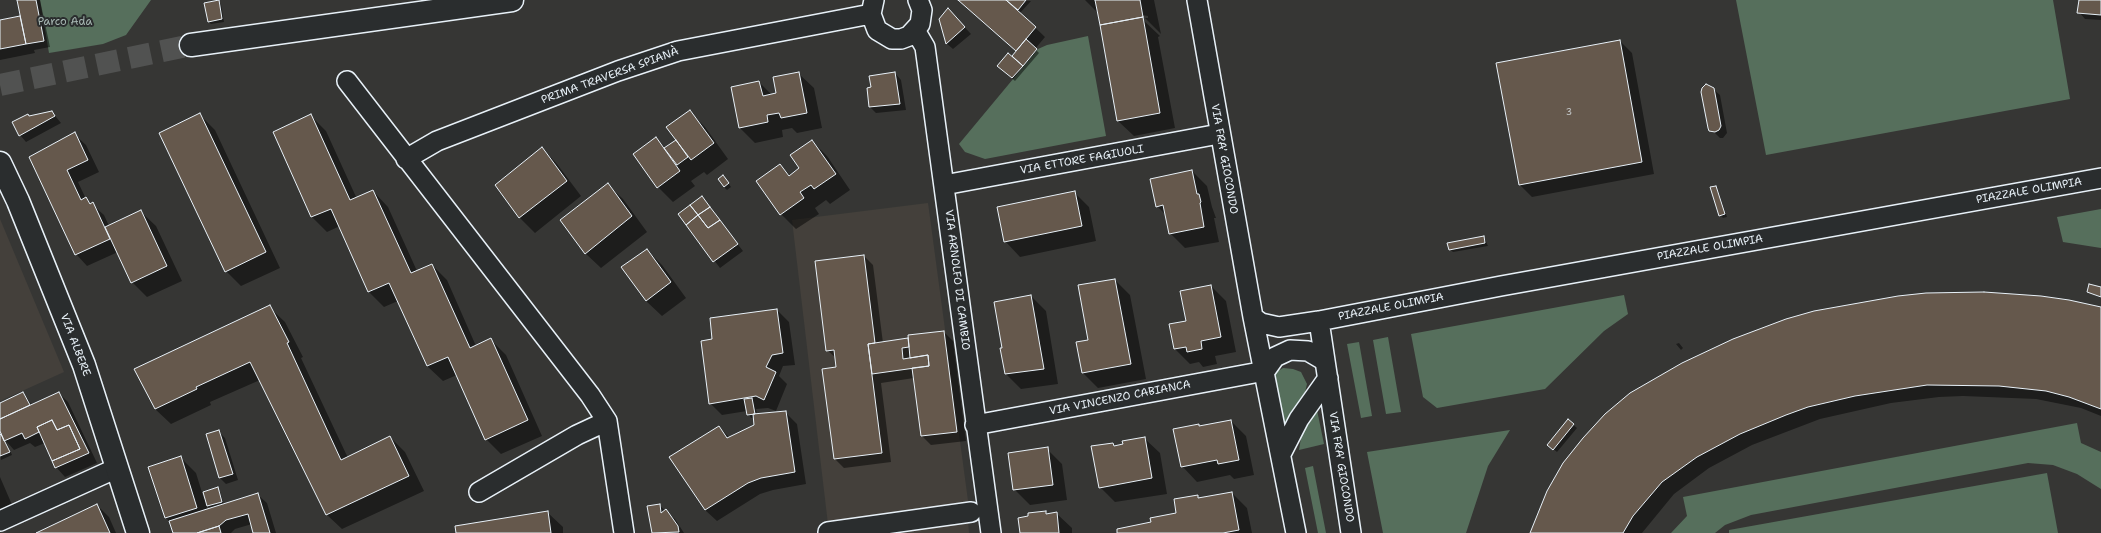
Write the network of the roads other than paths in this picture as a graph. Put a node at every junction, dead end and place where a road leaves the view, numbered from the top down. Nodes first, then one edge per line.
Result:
1 (512, 0) edge
2 (918, 0) edge
3 (1197, 0) edge
4 (872, 7) edge
5 (916, 30) junction
6 (191, 45) tunnel mouth
7 (347, 81) dead end
8 (1219, 134) junction
9 (406, 159) junction
10 (0, 162) edge
11 (2101, 178) edge
12 (944, 185) junction
13 (1253, 317) junction
14 (1319, 320) junction
15 (1327, 370) junction
16 (1265, 371) junction
17 (607, 421) junction
18 (975, 425) junction
19 (1281, 454) junction
20 (117, 468) junction
21 (479, 492) dead end
22 (971, 512) dead end
23 (0, 521) edge
24 (828, 532) edge
25 (138, 533) edge
26 (624, 533) edge
27 (991, 533) edge
28 (1296, 533) edge
29 (1351, 533) edge

1 - 6 main road
2 - 5 street
3 - 8 street, VIA FRA' GIOCONDO
4 - 5 street
4 - 9 street, PRIMA TRAVERSA SPIANÀ
5 - 12 street, VIA ARNOLFO DI CAMBIO
7 - 9 street
8 - 12 street, VIA ETTORE FAGIUOLI
8 - 13 street, VIA FRA' GIOCONDO
9 - 17 street
10 - 20 main road, VIA ALBERE
11 - 14 street, PIAZZALE OLIMPIA
12 - 18 street, VIA ARNOLFO DI CAMBIO
13 - 14 street
13 - 16 street, VIA FRA' GIOCONDO
14 - 15 street, VIA FRA' GIOCONDO
15 - 16 street
15 - 19 street
15 - 29 street, VIA FRA' GIOCONDO
16 - 18 street, VIA VINCENZO CABIANCA
16 - 19 street, VIA FRA' GIOCONDO
17 - 21 street
17 - 26 street
18 - 27 street, VIA ARNOLFO DI CAMBIO
19 - 28 street, VIA FRA' GIOCONDO
20 - 23 street
20 - 25 main road, VIA ALBERE
22 - 24 street

